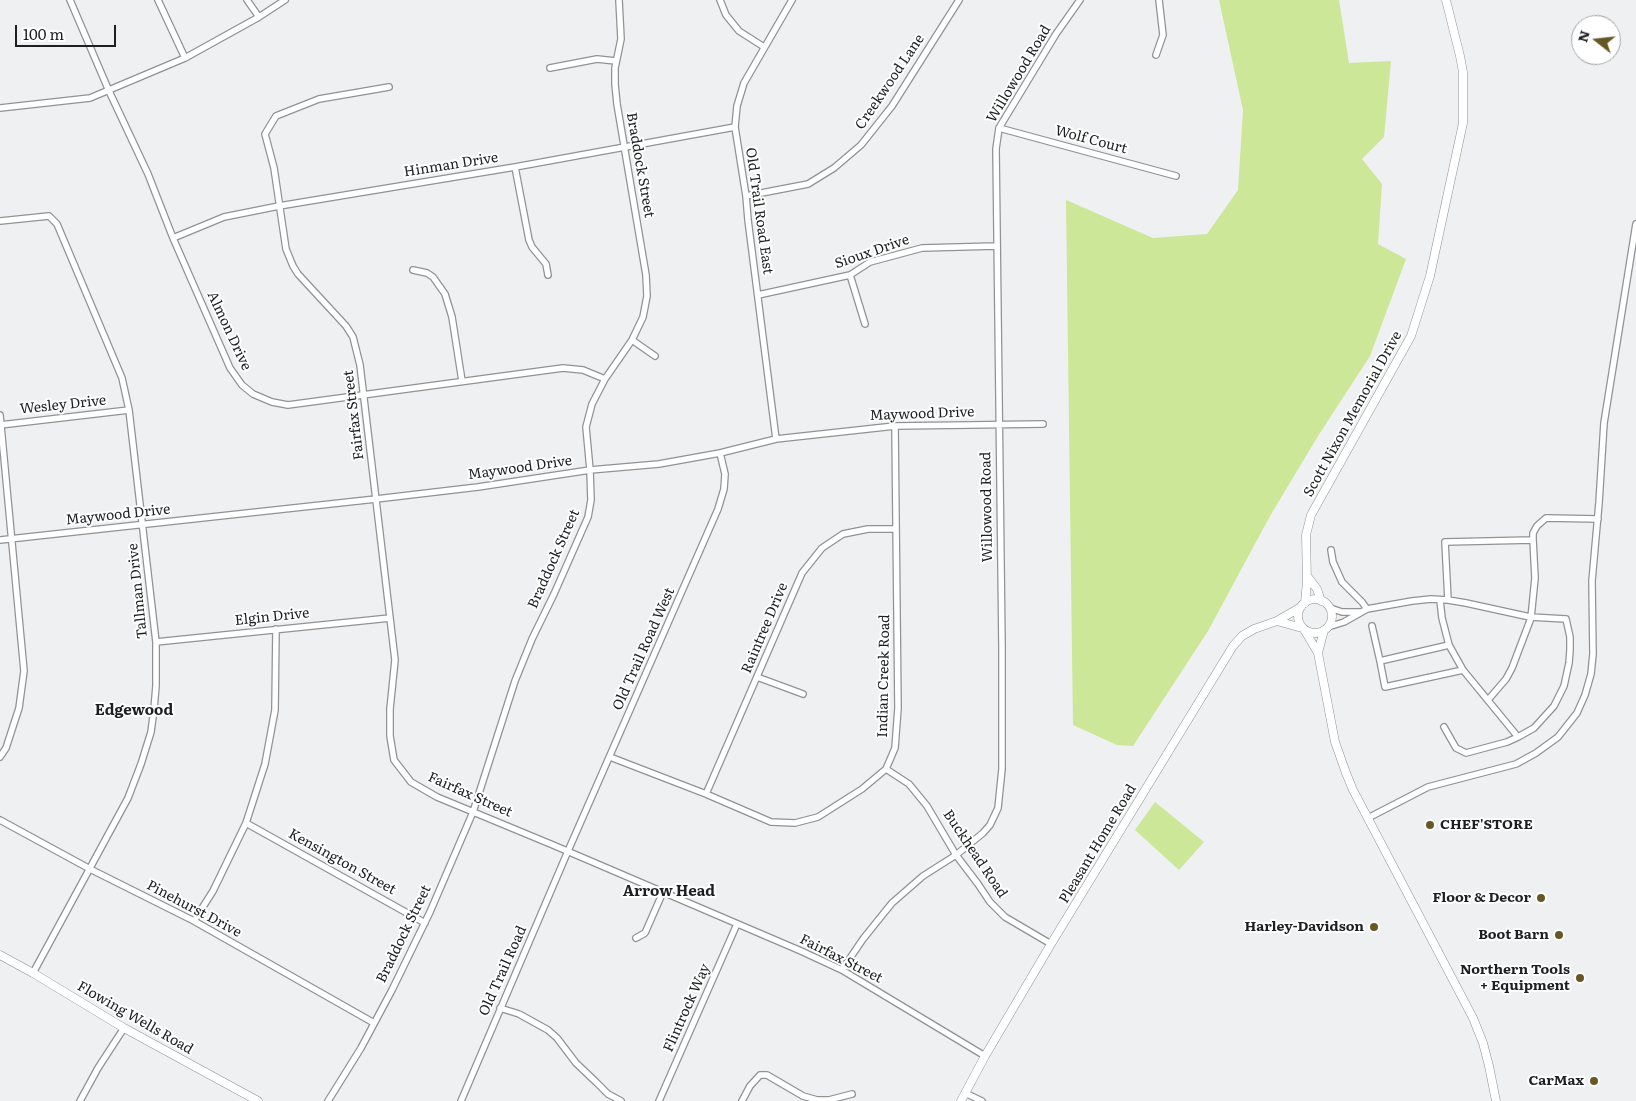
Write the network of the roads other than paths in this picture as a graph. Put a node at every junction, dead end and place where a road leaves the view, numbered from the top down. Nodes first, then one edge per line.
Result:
1 (70, 0) edge
2 (158, 0) edge
3 (247, 0) edge
4 (284, 0) edge
5 (619, 0) edge
6 (720, 0) edge
7 (792, 0) edge
8 (959, 0) edge
9 (1080, 0) edge
10 (1159, 0) edge
11 (1446, 0) edge
12 (259, 17) junction
13 (764, 47) junction
14 (1156, 55) dead end
15 (185, 58) junction
16 (616, 61) junction
17 (550, 68) dead end
18 (389, 87) dead end
19 (109, 91) junction
20 (0, 108) edge
21 (735, 126) junction
22 (999, 128) junction
23 (625, 146) junction
24 (515, 167) junction
25 (1176, 176) dead end
26 (746, 196) junction
27 (279, 206) junction
28 (0, 220) edge
29 (1636, 224) edge
30 (174, 238) junction
31 (996, 246) junction
32 (413, 270) dead end
33 (548, 275) dead end
34 (850, 275) junction
35 (758, 295) junction
36 (865, 324) dead end
37 (632, 340) junction
38 (656, 356) dead end
39 (604, 379) junction
40 (462, 381) junction
41 (364, 394) junction
42 (129, 410) junction
43 (0, 415) edge
44 (998, 424) junction
45 (1043, 424) dead end
46 (1, 425) edge
47 (895, 426) junction
48 (776, 439) junction
49 (720, 453) junction
50 (590, 470) junction
51 (376, 499) junction
52 (1598, 519) junction
53 (143, 526) junction
54 (896, 529) junction
55 (11, 539) junction
56 (0, 540) edge
57 (1533, 540) junction
58 (1331, 550) dead end
59 (1307, 576) junction
60 (1440, 600) junction
61 (1448, 600) junction
62 (1321, 601) junction
63 (1303, 605) junction
64 (1330, 608) junction
65 (1364, 611) junction
66 (390, 618) junction
67 (1531, 618) junction
68 (1277, 621) junction
69 (1372, 626) dead end
70 (276, 629) junction
71 (1304, 629) junction
72 (1326, 629) junction
73 (156, 642) junction
74 (1449, 645) junction
75 (1318, 653) junction
76 (1380, 661) junction
77 (1463, 670) junction
78 (757, 678) junction
79 (803, 694) dead end
80 (1488, 700) junction
81 (1444, 727) dead end
82 (1518, 737) junction
83 (0, 757) edge
84 (610, 757) junction
85 (886, 770) junction
86 (706, 794) junction
87 (473, 812) junction
88 (1368, 818) junction
89 (0, 820) edge
90 (246, 823) junction
91 (568, 851) junction
92 (956, 855) junction
93 (90, 869) junction
94 (663, 892) junction
95 (194, 921) junction
96 (424, 924) junction
97 (738, 924) junction
98 (636, 938) dead end
99 (1051, 944) junction
100 (0, 955) edge
101 (842, 970) junction
102 (33, 972) junction
103 (500, 1008) junction
104 (374, 1023) junction
105 (124, 1028) junction
106 (986, 1056) junction
107 (965, 1093) junction
108 (852, 1094) dead end
109 (80, 1101) edge
110 (258, 1101) edge
111 (328, 1101) edge
112 (461, 1101) edge
113 (621, 1101) edge
114 (659, 1101) edge
115 (742, 1101) edge
116 (961, 1101) edge
117 (982, 1101) edge
118 (1496, 1101) edge

1 - 19 street, Almon Drive
2 - 15 street
3 - 12 street
4 - 12 street
5 - 16 street, Braddock Street
6 - 13 street
7 - 13 street, Old Trail Road East
8 - 26 street, Creekwood Lane
9 - 22 street, Willowood Road
10 - 14 street
11 - 59 main road, Scott Nixon Memorial Drive
12 - 15 street
13 - 21 street, Old Trail Road East
15 - 19 street
16 - 17 street
16 - 23 street, Braddock Street
18 - 27 street, Fairfax Street
19 - 20 street
19 - 30 street, Almon Drive
21 - 23 street, Hinman Drive
21 - 26 street, Old Trail Road East
22 - 25 street, Wolf Court
22 - 31 street, Willowood Road
23 - 24 street, Hinman Drive
23 - 37 street, Braddock Street
24 - 27 street, Hinman Drive
24 - 33 street
26 - 35 street, Old Trail Road East
27 - 30 street, Hinman Drive
27 - 41 street, Fairfax Street
28 - 42 street, Tallman Drive
29 - 52 street
30 - 41 street, Almon Drive
31 - 34 street, Sioux Drive
31 - 44 street, Willowood Road
32 - 40 street
34 - 35 street, Sioux Drive
34 - 36 street
35 - 48 street, Old Trail Road East
37 - 38 street
37 - 39 street, Braddock Street
39 - 40 street, Almon Drive
39 - 50 street, Braddock Street
40 - 41 street, Almon Drive
41 - 51 street, Fairfax Street
42 - 46 street, Wesley Drive
42 - 53 street, Tallman Drive
43 - 46 street
44 - 45 street, Maywood Drive
44 - 47 street, Maywood Drive
44 - 92 street, Willowood Road
46 - 55 street
47 - 48 street, Maywood Drive
47 - 54 street, Indian Creek Road
48 - 49 street, Maywood Drive
49 - 50 street, Maywood Drive
49 - 84 street, Old Trail Road West
50 - 51 street, Maywood Drive
50 - 87 street, Braddock Street
51 - 53 street, Maywood Drive
51 - 66 street, Fairfax Street
52 - 57 street
52 - 88 street
53 - 55 street, Maywood Drive
53 - 73 street, Tallman Drive
54 - 78 street, Raintree Drive
54 - 85 street, Indian Creek Road
55 - 56 street, Maywood Drive
55 - 83 street
57 - 61 street
57 - 67 street
58 - 65 street
59 - 62 main road, Scott Nixon Memorial Drive
59 - 63 main road, Scott Nixon Memorial Drive
60 - 61 street
60 - 65 street
60 - 74 street
61 - 67 street
62 - 63 main road
62 - 64 main road
63 - 68 main road, Pleasant Home Road
63 - 71 main road
64 - 65 street
64 - 72 main road
65 - 72 street
66 - 70 street, Elgin Drive
66 - 87 street, Fairfax Street
67 - 80 street
67 - 82 street
68 - 71 main road
68 - 99 main road, Pleasant Home Road
69 - 76 street
70 - 73 street, Elgin Drive
70 - 90 street
71 - 72 main road
71 - 75 main road
72 - 75 main road
73 - 93 street, Tallman Drive
74 - 76 street
74 - 77 street
75 - 88 main road
76 - 77 street
77 - 80 street
78 - 79 street
78 - 86 street, Raintree Drive
80 - 82 street
81 - 82 street
84 - 86 street, Indian Creek Road
84 - 91 street, Old Trail Road West
85 - 86 street, Indian Creek Road
85 - 92 street, Buckhead Road
87 - 91 street, Fairfax Street
87 - 96 street, Braddock Street
88 - 118 main road
89 - 93 street, Pinehurst Drive
90 - 95 street
90 - 96 street, Kensington Street
91 - 94 street, Fairfax Street
91 - 103 street, Old Trail Road
92 - 99 street, Buckhead Road
92 - 101 street, Willowood Road
93 - 95 street, Pinehurst Drive
93 - 102 street, Tallman Drive
94 - 97 street, Fairfax Street
94 - 98 street
95 - 104 street, Pinehurst Drive
96 - 104 street, Braddock Street
97 - 101 street, Fairfax Street
97 - 114 street, Flintrock Way
99 - 106 main road, Pleasant Home Road
100 - 102 main road, Flowing Wells Road
101 - 106 street, Fairfax Street
102 - 105 main road, Flowing Wells Road
103 - 112 street, Old Trail Road
103 - 113 street
104 - 111 street, Braddock Street
105 - 109 street
105 - 110 main road, Flowing Wells Road
106 - 107 main road, Pleasant Home Road
107 - 116 main road, Pleasant Home Road
107 - 117 street
108 - 115 street

